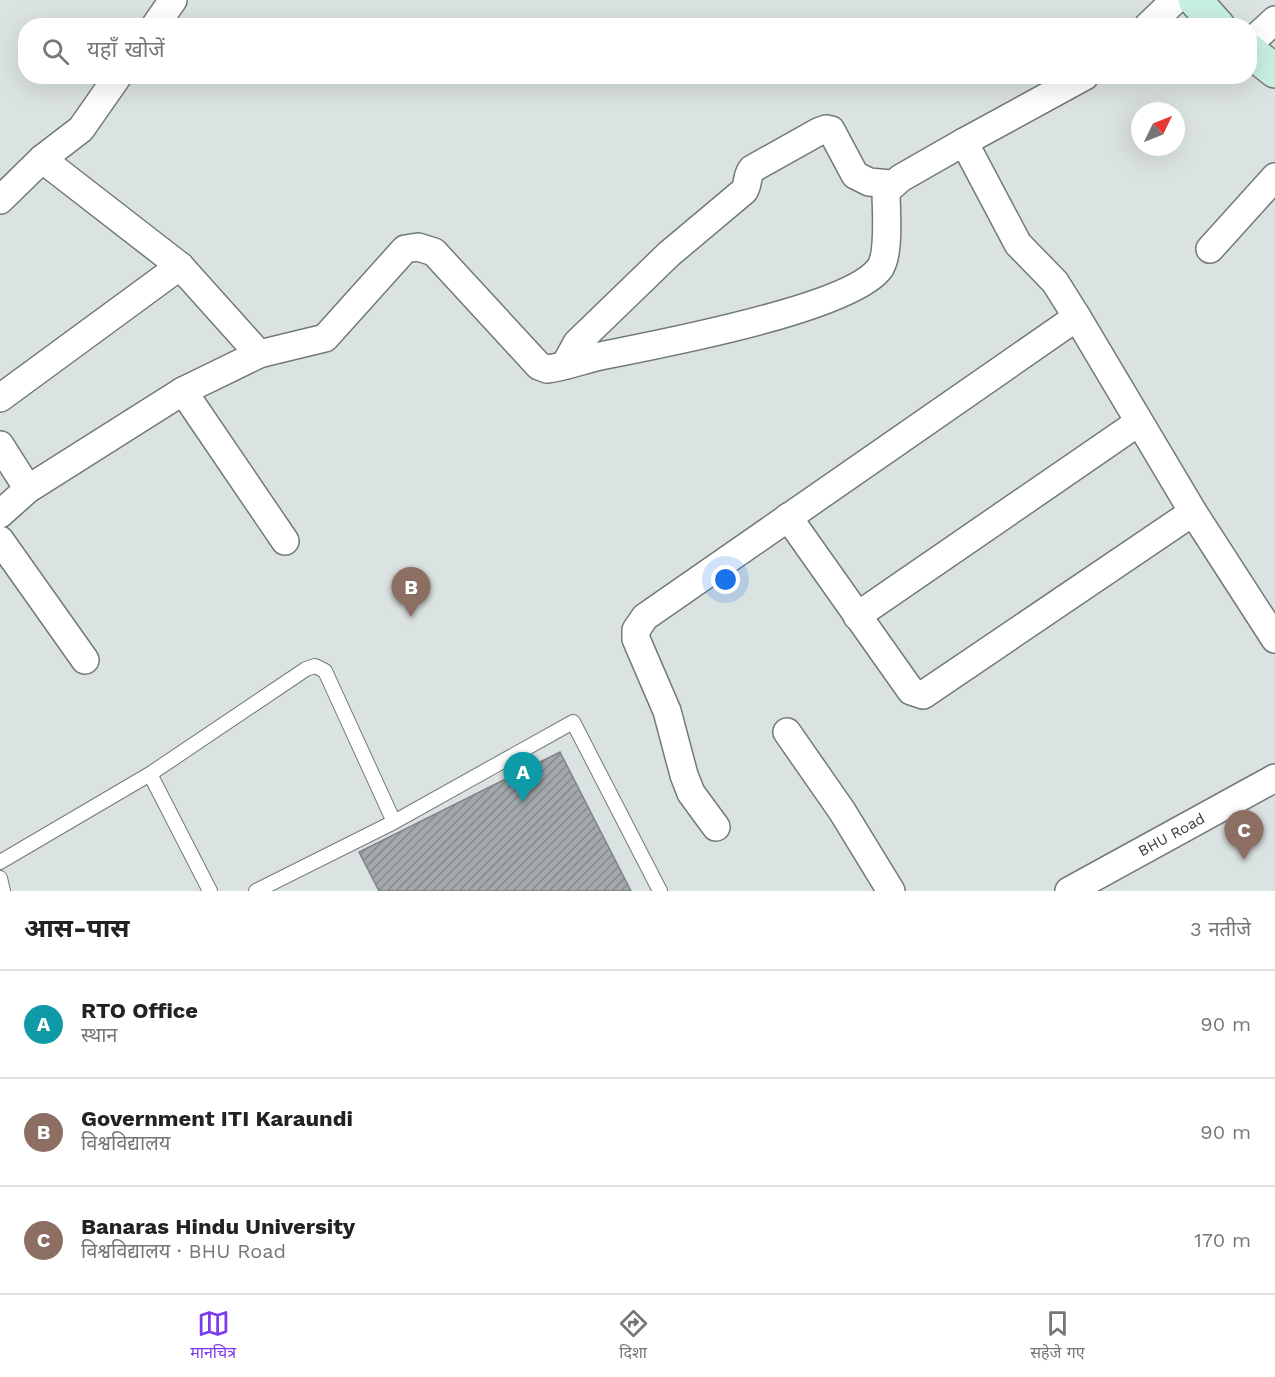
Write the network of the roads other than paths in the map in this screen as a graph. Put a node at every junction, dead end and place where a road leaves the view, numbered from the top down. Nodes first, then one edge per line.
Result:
1 (173, 0) edge
2 (1175, 0) edge
3 (1195, 0) edge
4 (161, 18) edge
5 (1156, 18) edge
6 (1211, 18) edge
7 (1275, 20) edge
8 (1257, 37) edge
9 (1257, 57) edge
10 (1275, 71) edge
11 (112, 84) edge
12 (1070, 84) edge
13 (964, 142) junction
14 (42, 159) junction
15 (1275, 177) edge
16 (891, 184) junction
17 (0, 200) edge
18 (1210, 249) dead end
19 (180, 266) junction
20 (1077, 317) junction
21 (259, 354) junction
22 (565, 365) junction
23 (183, 392) junction
24 (0, 398) edge
25 (1139, 422) junction
26 (0, 445) edge
27 (28, 489) junction
28 (1193, 512) junction
29 (0, 514) edge
30 (788, 518) junction
31 (0, 540) edge
32 (285, 541) dead end
33 (857, 616) junction
34 (1275, 639) edge
35 (85, 660) dead end
36 (787, 732) dead end
37 (150, 774) junction
38 (1275, 778) edge
39 (394, 822) junction
40 (716, 827) dead end
41 (0, 861) edge
42 (0, 876) edge
43 (3, 891) edge
44 (210, 891) edge
45 (256, 891) edge
46 (660, 891) edge
47 (891, 891) edge
48 (1069, 891) edge

1 - 4 street
2 - 5 street
3 - 6 street
7 - 8 street
9 - 10 street
11 - 14 street
12 - 13 street
13 - 16 street
13 - 20 street
14 - 17 street
14 - 19 street
15 - 18 street
16 - 22 street
16 - 22 street
19 - 21 street
19 - 24 street
20 - 25 street
20 - 30 street
21 - 22 street
21 - 23 street
23 - 27 street
23 - 32 street
25 - 28 street
25 - 33 street
26 - 27 street
27 - 29 street
28 - 33 street
28 - 34 street
30 - 33 street
30 - 40 street
31 - 35 street
36 - 47 street
37 - 39 lane
37 - 41 lane
37 - 44 lane
38 - 48 street, BHU Road
39 - 45 lane
39 - 46 lane
41 - 42 lane
42 - 43 lane

